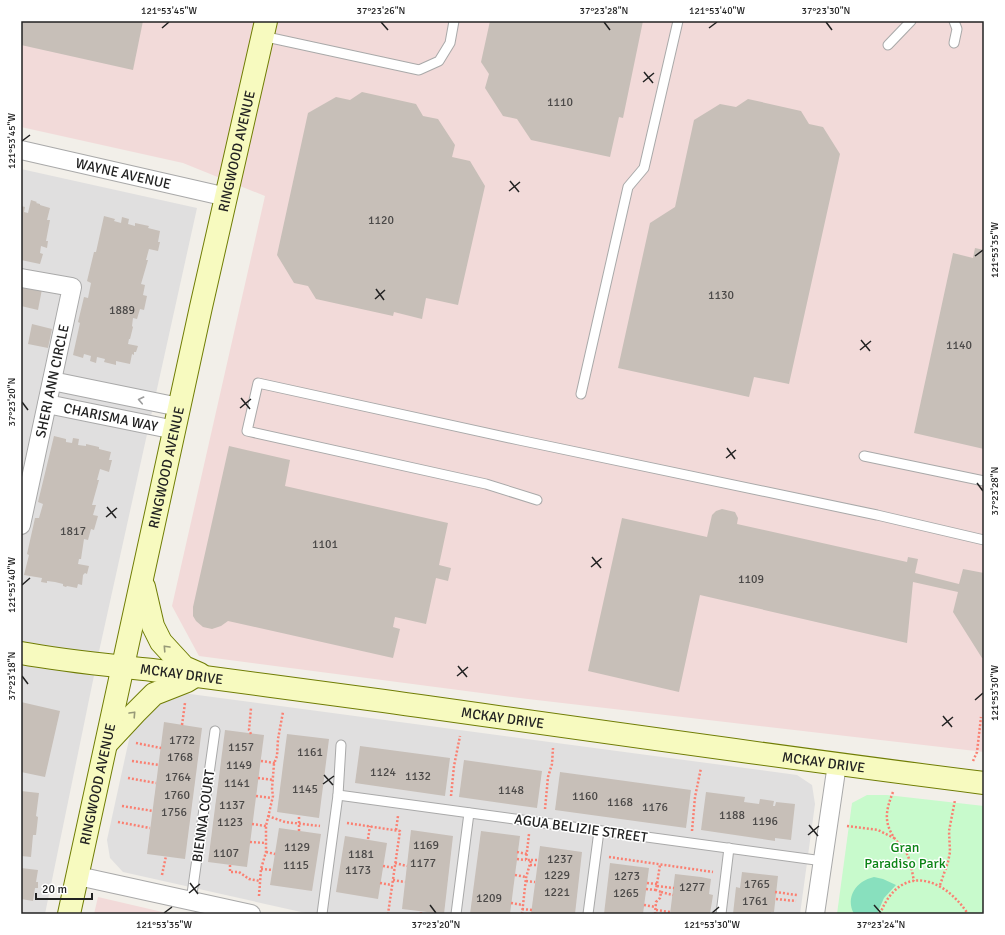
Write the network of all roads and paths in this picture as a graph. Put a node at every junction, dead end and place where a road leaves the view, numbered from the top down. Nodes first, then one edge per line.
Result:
1 (454, 21) edge
2 (678, 21) edge
3 (911, 21) edge
4 (954, 21) edge
5 (264, 28) edge
6 (954, 43) dead end
7 (888, 45) dead end
8 (21, 150) edge
9 (227, 197) junction
10 (21, 278) edge
11 (52, 381) junction
12 (581, 394) dead end
13 (47, 404) junction
14 (179, 407) junction
15 (175, 430) junction
16 (864, 456) dead end
17 (984, 481) edge
18 (537, 500) dead end
19 (21, 525) edge
20 (984, 540) edge
21 (142, 581) junction
22 (21, 653) edge
23 (123, 667) junction
24 (202, 677) junction
25 (186, 699) dead end
26 (251, 708) dead end
27 (283, 712) dead end
28 (981, 717) dead end
29 (182, 725) dead end
30 (215, 731) dead end
31 (251, 734) dead end
32 (460, 736) dead end
33 (107, 743) junction
34 (136, 743) dead end
35 (342, 745) dead end
36 (161, 748) dead end
37 (554, 748) dead end
38 (132, 761) dead end
39 (261, 761) dead end
40 (275, 763) junction
41 (837, 764) junction
42 (159, 765) dead end
43 (701, 768) dead end
44 (128, 778) dead end
45 (258, 778) dead end
46 (273, 780) junction
47 (156, 782) dead end
48 (976, 782) edge
49 (894, 792) dead end
50 (338, 795) junction
51 (256, 796) dead end
52 (272, 798) junction
53 (451, 799) dead end
54 (955, 800) dead end
55 (122, 806) dead end
56 (153, 811) dead end
57 (545, 811) dead end
58 (469, 813) junction
59 (299, 815) dead end
60 (268, 816) junction
61 (405, 817) dead end
62 (118, 822) dead end
63 (298, 823) junction
64 (252, 824) dead end
65 (334, 825) junction
66 (266, 826) junction
67 (370, 826) junction
68 (847, 826) dead end
69 (150, 828) dead end
70 (396, 830) junction
71 (599, 830) junction
72 (299, 831) dead end
73 (692, 831) dead end
74 (523, 833) dead end
75 (529, 834) junction
76 (536, 835) dead end
77 (895, 838) junction
78 (368, 839) dead end
79 (250, 842) dead end
80 (266, 843) junction
81 (729, 848) junction
82 (266, 852) junction
83 (517, 852) dead end
84 (275, 854) dead end
85 (527, 854) junction
86 (166, 856) dead end
87 (517, 859) dead end
88 (526, 860) junction
89 (531, 860) junction
90 (538, 860) dead end
91 (823, 861) junction
92 (396, 863) junction
93 (607, 864) dead end
94 (230, 865) dead end
95 (530, 865) junction
96 (537, 865) dead end
97 (660, 865) junction
98 (383, 866) dead end
99 (407, 866) dead end
100 (395, 868) junction
101 (261, 869) junction
102 (273, 870) dead end
103 (726, 874) junction
104 (162, 875) dead end
105 (515, 875) dead end
106 (78, 876) junction
107 (526, 877) junction
108 (393, 880) junction
109 (260, 881) junction
110 (526, 881) junction
111 (914, 881) junction
112 (380, 882) dead end
113 (405, 882) dead end
114 (535, 882) dead end
115 (647, 883) dead end
116 (392, 885) junction
117 (657, 885) junction
118 (940, 886) junction
119 (674, 888) dead end
120 (646, 889) dead end
121 (656, 890) junction
122 (661, 892) junction
123 (776, 892) dead end
124 (673, 895) dead end
125 (797, 895) dead end
126 (259, 896) dead end
127 (776, 899) dead end
128 (191, 901) junction
129 (796, 901) dead end
130 (511, 903) dead end
131 (523, 905) junction
132 (644, 905) dead end
133 (656, 908) junction
134 (522, 909) junction
135 (532, 910) dead end
136 (670, 912) dead end
137 (69, 914) edge
138 (250, 914) edge
139 (322, 914) edge
140 (388, 914) edge
141 (456, 914) edge
142 (522, 914) edge
143 (588, 914) edge
144 (655, 914) edge
145 (721, 914) edge
146 (815, 914) edge
147 (880, 914) edge
148 (968, 914) edge

1 - 5 lane
2 - 12 lane
3 - 7 lane
4 - 6 lane
5 - 9 street, RINGWOOD AVENUE
8 - 9 street, WAYNE AVENUE
9 - 14 street, RINGWOOD AVENUE
10 - 11 street, SHERI ANN CIRCLE
11 - 13 street, SHERI ANN CIRCLE
14 -> 11 street, CHARISMA WAY
13 - 15 street, CHARISMA WAY
13 - 19 street, SHERI ANN CIRCLE
14 - 15 street, RINGWOOD AVENUE
15 - 21 street, RINGWOOD AVENUE
16 - 17 lane
18 - 20 lane
21 - 23 street, RINGWOOD AVENUE
24 -> 21 street
22 - 23 street, MCKAY DRIVE
23 - 24 street, MCKAY DRIVE
23 - 33 street, RINGWOOD AVENUE
33 -> 24 street
24 - 41 street, MCKAY DRIVE
25 - 29 path
26 - 31 path
27 - 40 path
28 - 48 path
30 - 128 lane, BIENNA COURT
32 - 53 path
33 - 106 street, RINGWOOD AVENUE
34 - 36 path
35 - 50 lane
37 - 57 path
38 - 42 path
39 - 40 path
40 - 46 path
41 - 48 street, MCKAY DRIVE
41 - 91 street
43 - 73 path
44 - 47 path
45 - 46 path
46 - 52 path
49 - 77 path
50 - 58 lane, AGUA BELIZIE STREET
50 - 65 lane
51 - 52 path
52 - 60 path
54 - 118 path
55 - 56 path
58 - 71 lane, AGUA BELIZIE STREET
58 - 141 lane
59 - 63 path
60 - 63 path
60 - 66 path
61 - 70 path
62 - 69 path
63 - 65 path
63 - 72 path
64 - 66 path
65 - 67 path
65 - 139 lane
66 - 80 path
67 - 70 path
67 - 78 path
68 - 77 path
70 - 92 path
71 - 81 lane, AGUA BELIZIE STREET
71 - 143 lane
74 - 75 path
75 - 76 path
75 - 85 path
77 - 111 path
79 - 80 path
80 - 82 path
81 - 91 lane, AGUA BELIZIE STREET
81 - 103 lane
82 - 84 path
82 - 101 path
83 - 85 path
85 - 88 path
86 - 104 path
87 - 88 path
88 - 89 path
89 - 90 path
89 - 95 path
91 - 146 street
92 - 99 path
92 - 100 path
93 - 97 path
94 - 109 path
95 - 96 path
95 - 107 path
97 - 103 path
97 - 117 path
98 - 100 path
100 - 108 path
101 - 102 path
101 - 109 path
103 - 145 lane
105 - 107 path
106 - 128 street
106 - 137 street, RINGWOOD AVENUE
107 - 110 path
108 - 113 path
108 - 116 path
109 - 126 path
110 - 114 path
110 - 131 path
111 - 118 path
111 - 147 path
112 - 116 path
115 - 117 path
116 - 140 path
117 - 119 path
117 - 121 path
118 - 148 path
120 - 121 path
121 - 122 path
122 - 124 path
122 - 133 path
123 - 125 path
127 - 129 path
128 - 138 street
130 - 131 path
131 - 134 path
132 - 133 path
133 - 136 path
133 - 144 path
134 - 135 path
134 - 142 path

